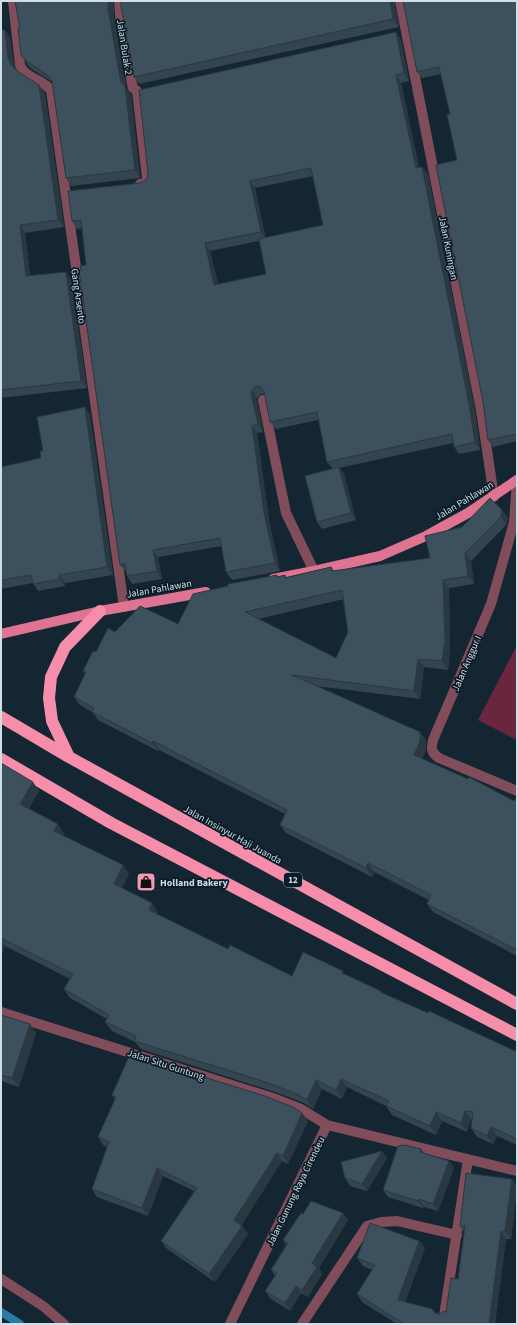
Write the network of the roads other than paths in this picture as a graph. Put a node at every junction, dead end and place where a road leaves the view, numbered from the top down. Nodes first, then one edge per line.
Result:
1 (13, 1) edge
2 (119, 1) edge
3 (400, 1) edge
4 (150, 89) edge
5 (137, 90) junction
6 (130, 185) edge
7 (262, 400) edge
8 (517, 481) edge
9 (494, 497) junction
10 (314, 571) junction
11 (264, 580) edge
12 (218, 589) edge
13 (124, 607) junction
14 (100, 611) junction
15 (1, 634) edge
16 (1, 717) edge
17 (69, 757) junction
18 (1, 758) edge
19 (517, 791) edge
20 (517, 1004) edge
21 (1, 1012) edge
22 (517, 1035) edge
23 (327, 1125) junction
24 (468, 1159) junction
25 (517, 1171) edge
26 (456, 1235) junction
27 (1, 1279) edge
28 (444, 1316) edge
29 (64, 1324) edge
30 (230, 1324) edge
31 (302, 1324) edge

1 - 13 street, Gang Arsento
2 - 5 street, Jalan Bulak 2
3 - 9 street, Jalan Kuningan
4 - 5 street
5 - 6 street, Jalan Bulak 2
7 - 10 street
8 - 9 main road, Jalan Pahlawan
8 - 19 street, Jalan Anggur I
9 - 10 main road, Jalan Pahlawan
10 - 11 main road, Jalan Pahlawan
12 - 13 main road, Jalan Pahlawan
13 - 14 main road, Jalan Pahlawan
14 - 15 main road, Jalan Pahlawan
14 - 17 highway
16 - 17 highway, Jalan Insinyur Haji Juanda / 12
17 - 20 highway, Jalan Insinyur Haji Juanda / 12
18 - 22 highway
21 - 23 street, Jalan Situ Guntung
23 - 24 street, Jalan Gunung Raya Cirendeu
23 - 30 street, Jalan Gunung Raya Cirendeu
24 - 25 street, Jalan Gunung Raya Cirendeu
24 - 26 street
26 - 28 street
26 - 31 street
27 - 29 street

